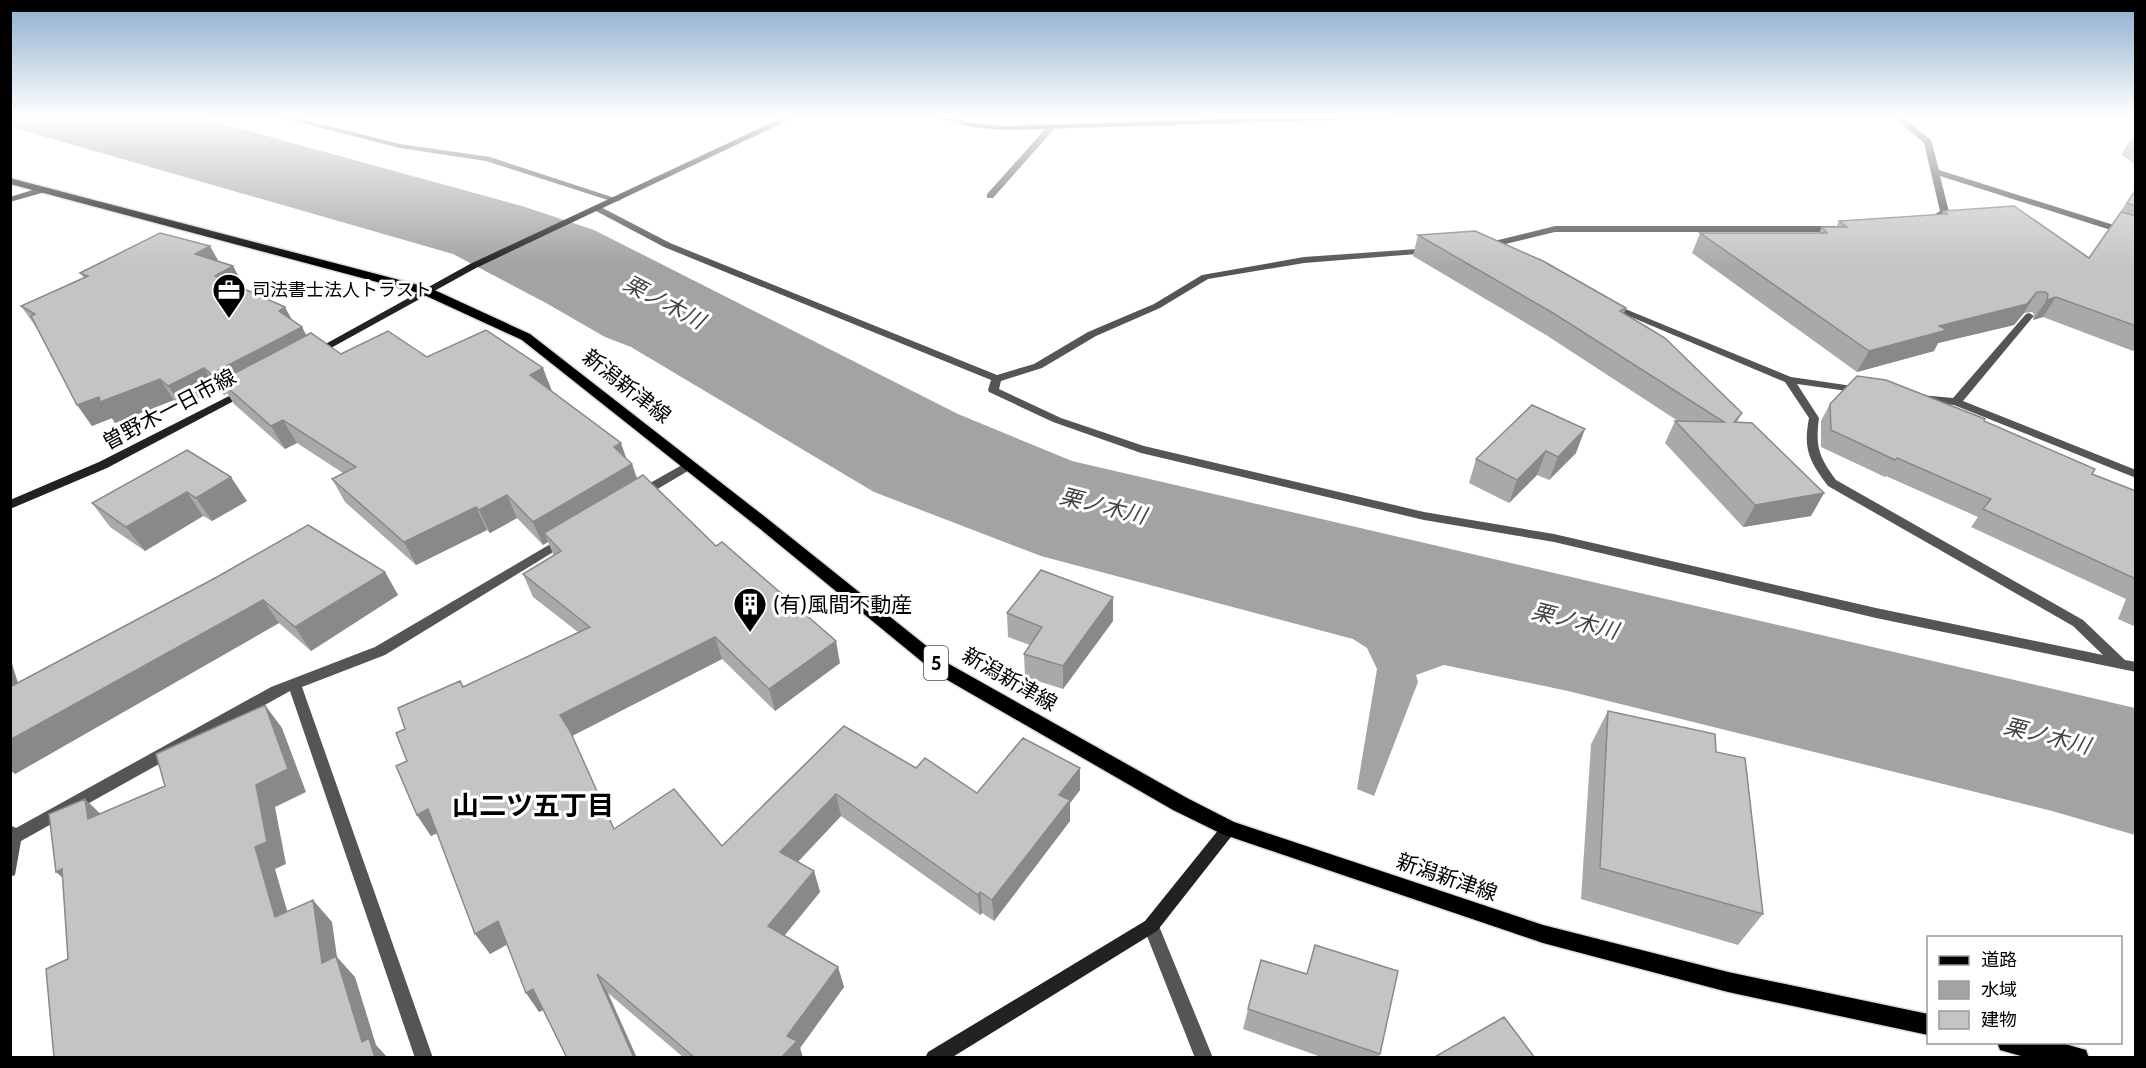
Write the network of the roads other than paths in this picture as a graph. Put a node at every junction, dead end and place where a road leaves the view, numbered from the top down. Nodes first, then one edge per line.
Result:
1 (509, 166) edge
2 (689, 166) edge
3 (1017, 166) edge
4 (1934, 166) edge
5 (1936, 172) junction
6 (10, 181) edge
7 (42, 190) junction
8 (990, 196) dead end
9 (10, 200) edge
10 (617, 200) junction
11 (597, 208) junction
12 (1923, 221) edge
13 (1842, 229) edge
14 (2136, 235) edge
15 (1443, 249) edge
16 (1509, 256) edge
17 (426, 291) junction
18 (1600, 302) edge
19 (2029, 316) edge
20 (306, 358) edge
21 (997, 379) junction
22 (1789, 380) junction
23 (256, 385) edge
24 (1878, 392) edge
25 (1911, 396) edge
26 (1956, 402) junction
27 (688, 465) junction
28 (2136, 474) edge
29 (629, 501) edge
30 (10, 505) edge
31 (579, 531) edge
32 (2120, 663) junction
33 (2136, 667) edge
34 (294, 684) junction
35 (1229, 828) junction
36 (12, 834) edge
37 (10, 870) edge
38 (1151, 927) junction
39 (1927, 1025) edge
40 (2017, 1044) edge
41 (424, 1058) edge
42 (934, 1058) edge
43 (1204, 1058) edge
44 (2078, 1058) edge

1 - 10 street
2 - 10 street
3 - 8 street
4 - 5 street
5 - 12 street
5 - 14 street
6 - 7 main road, 新潟新津線 / 5
7 - 9 street
7 - 17 main road, 新潟新津線 / 5
10 - 11 street
11 - 17 street
11 - 21 street
13 - 16 street
15 - 21 street
17 - 20 street
17 - 27 main road, 新潟新津線 / 5
18 - 22 street
19 - 26 street
21 - 32 street
22 - 24 street
22 - 32 street
23 - 30 street, 曽野木一日市線
25 - 26 street
26 - 28 street
27 - 29 street
27 - 35 main road, 新潟新津線 / 5
31 - 34 street
32 - 33 street
34 - 36 street
34 - 41 street
35 - 38 street
35 - 39 main road, 新潟新津線 / 5
36 - 37 street
38 - 42 street
38 - 43 street
40 - 44 main road

